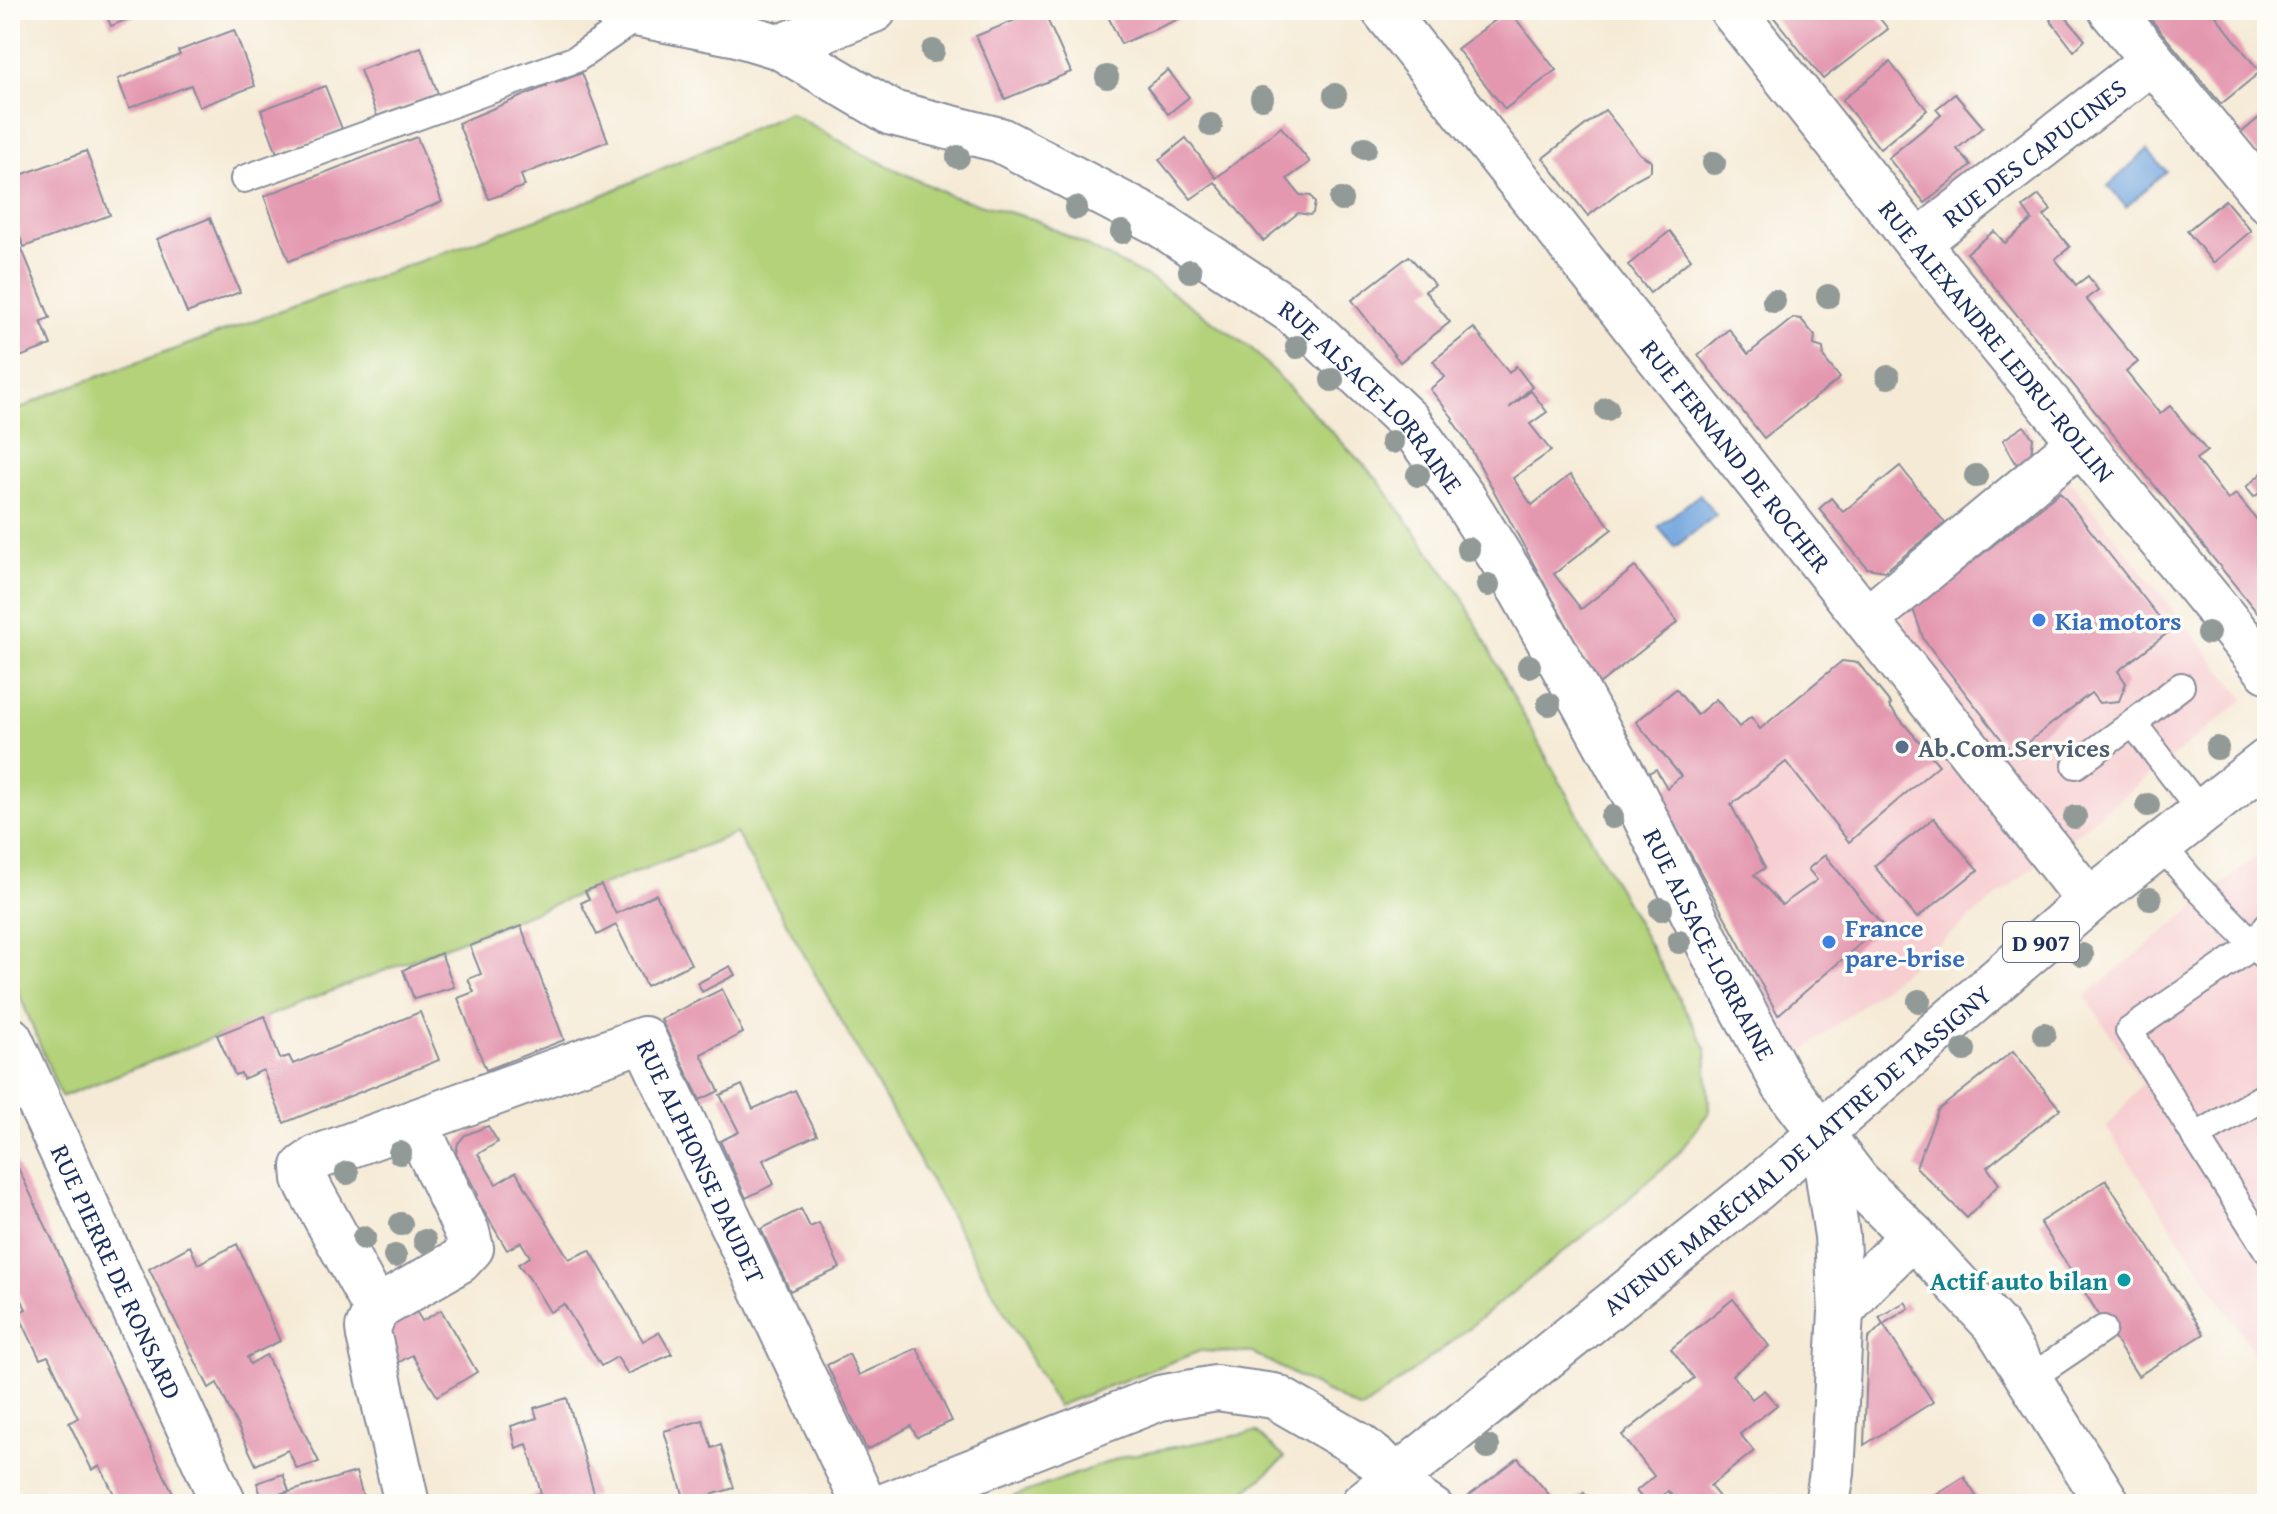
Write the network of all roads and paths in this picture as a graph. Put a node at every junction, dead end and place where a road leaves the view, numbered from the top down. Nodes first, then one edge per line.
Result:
1 (874, 10) edge
2 (1384, 10) edge
3 (1732, 10) edge
4 (2111, 10) edge
5 (627, 13) edge
6 (780, 47) junction
7 (2152, 61) junction
8 (244, 179) dead end
9 (2267, 200) edge
10 (1917, 243) junction
11 (2080, 442) junction
12 (1867, 619) junction
13 (2267, 670) edge
14 (2181, 686) dead end
15 (2133, 723) junction
16 (2267, 761) edge
17 (2076, 765) dead end
18 (2201, 812) junction
19 (2160, 844) junction
20 (2089, 901) junction
21 (2263, 943) edge
22 (16, 1066) edge
23 (2267, 1095) edge
24 (415, 1122) junction
25 (1821, 1132) junction
26 (2195, 1137) junction
27 (1913, 1236) junction
28 (2266, 1244) edge
29 (1841, 1312) junction
30 (372, 1323) junction
31 (2103, 1329) dead end
32 (2029, 1379) junction
33 (1398, 1476) junction
34 (224, 1504) edge
35 (407, 1504) edge
36 (864, 1504) edge
37 (889, 1504) edge
38 (1363, 1504) edge
39 (1439, 1504) edge
40 (1827, 1504) edge
41 (2108, 1504) edge

1 - 6 street
2 - 12 street, RUE FERNAND DE ROCHER
3 - 10 street, RUE ALEXANDRE LEDRU-ROLLIN
4 - 7 street
5 - 6 street, RUE ALSACE-LORRAINE
5 - 8 lane
6 - 25 street, RUE ALSACE-LORRAINE
7 - 9 street
7 - 10 street, RUE DES CAPUCINES
10 - 11 street, RUE ALEXANDRE LEDRU-ROLLIN
11 - 12 street
11 - 13 street, RUE ALEXANDRE LEDRU-ROLLIN
12 - 20 street, RUE FERNAND DE ROCHER
14 - 15 lane
15 - 17 lane
15 - 18 lane
16 - 18 street, AVENUE MARÉCHAL DE LATTRE DE TASSIGNY / D 907
18 - 19 street, AVENUE MARÉCHAL DE LATTRE DE TASSIGNY / D 907
19 - 20 street, AVENUE MARÉCHAL DE LATTRE DE TASSIGNY / D 907
19 - 21 lane
20 - 25 street, AVENUE MARÉCHAL DE LATTRE DE TASSIGNY / D 907
21 - 26 lane
22 - 34 street, RUE PIERRE DE RONSARD
23 - 26 lane
24 - 30 street
24 - 30 street, RUE ALPHONSE DAUDET
24 - 36 street, RUE ALPHONSE DAUDET
25 - 27 street, RUE ALSACE-LORRAINE
25 - 29 street
25 - 33 street, AVENUE MARÉCHAL DE LATTRE DE TASSIGNY / D 907
26 - 28 lane
27 - 29 street
27 - 32 street, RUE ALSACE-LORRAINE
29 - 40 street
30 - 35 street, RUE ALPHONSE DAUDET
31 - 32 lane
32 - 41 street, RUE ALSACE-LORRAINE
33 - 37 street
33 - 38 street, AVENUE MARÉCHAL DE LATTRE DE TASSIGNY / D 907
33 - 39 lane

